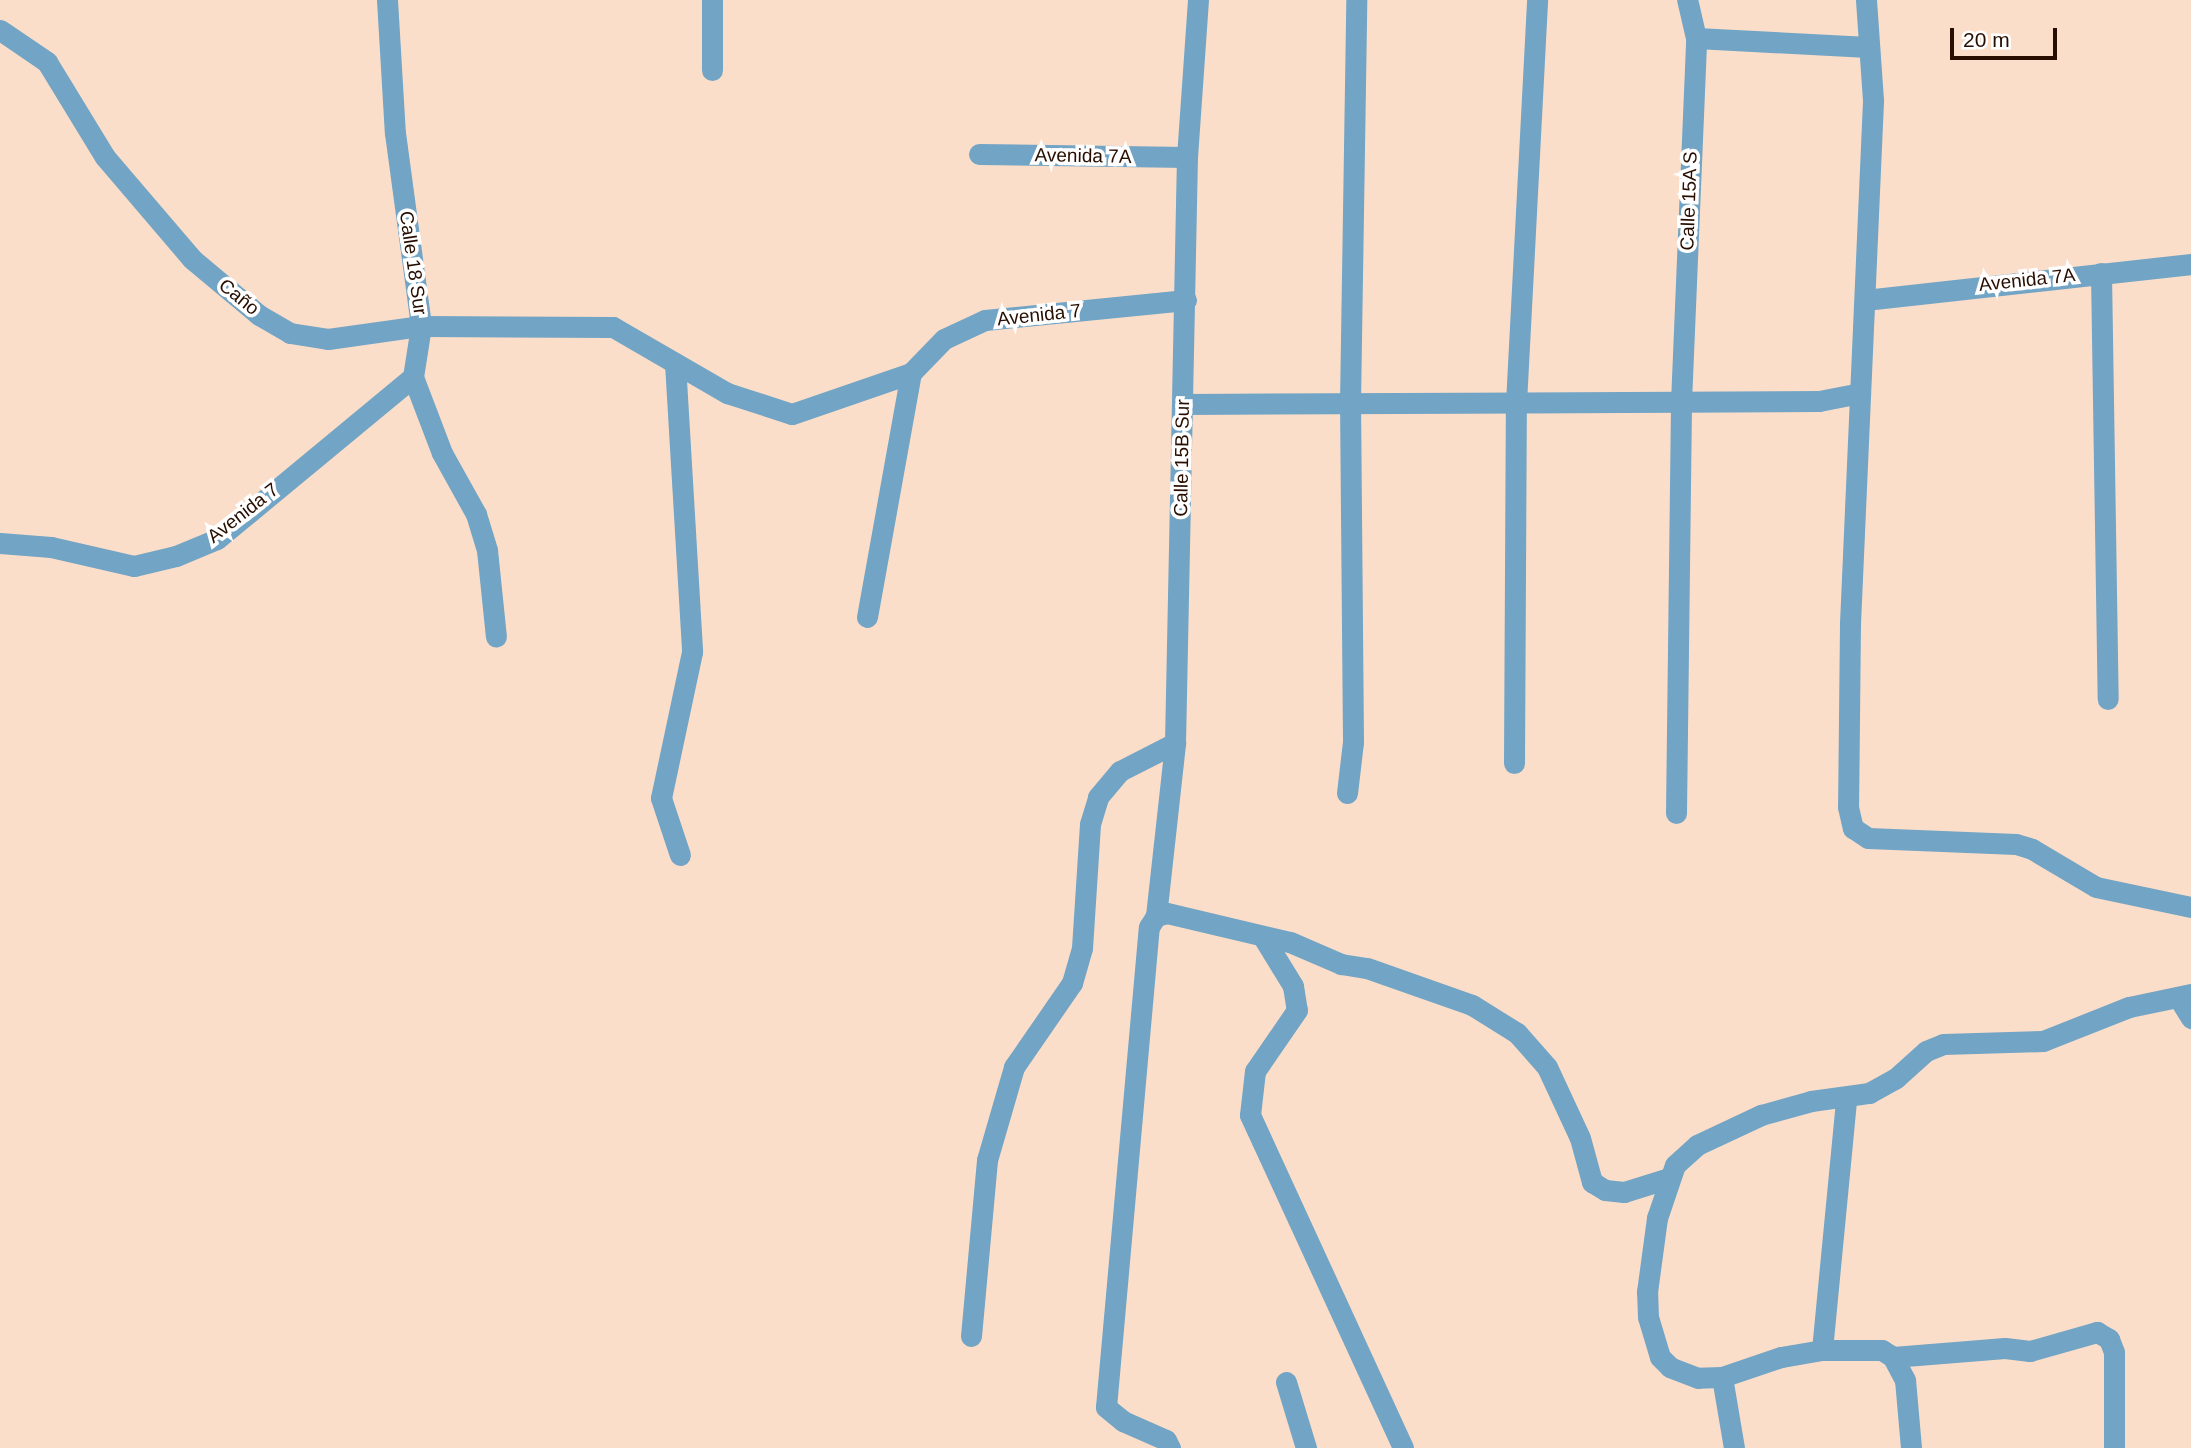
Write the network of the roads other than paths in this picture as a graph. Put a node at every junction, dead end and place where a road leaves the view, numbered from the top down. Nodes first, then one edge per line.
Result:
1 (387, 0) edge
2 (712, 0) edge
3 (1198, 0) edge
4 (1356, 0) edge
5 (1537, 0) edge
6 (1687, 0) edge
7 (1866, 0) edge
8 (0, 30) edge
9 (1696, 38) junction
10 (1868, 47) junction
11 (712, 70) dead end
12 (979, 154) dead end
13 (1187, 157) junction
14 (2191, 264) edge
15 (2101, 272) junction
16 (1186, 300) junction
17 (1864, 300) junction
18 (421, 326) junction
19 (675, 363) junction
20 (911, 373) junction
21 (414, 377) junction
22 (1860, 393) junction
23 (1681, 402) junction
24 (1350, 403) junction
25 (1516, 403) junction
26 (1183, 404) junction
27 (0, 543) edge
28 (867, 617) dead end
29 (496, 637) dead end
30 (2108, 699) dead end
31 (1175, 743) junction
32 (1514, 762) dead end
33 (1347, 793) dead end
34 (1676, 813) dead end
35 (680, 855) dead end
36 (2191, 907) edge
37 (1156, 916) junction
38 (1263, 937) junction
39 (2185, 996) edge
40 (2191, 1018) edge
41 (1846, 1099) junction
42 (1669, 1178) junction
43 (971, 1336) dead end
44 (1822, 1350) junction
45 (1893, 1357) junction
46 (1722, 1377) junction
47 (1286, 1382) dead end
48 (1170, 1448) edge
49 (1306, 1448) edge
50 (1403, 1448) edge
51 (1734, 1448) edge
52 (1911, 1448) edge
53 (2115, 1448) edge

1 - 18 street, Calle 18 Sur
2 - 11 street
3 - 13 street, Calle 15B Sur
4 - 24 street
5 - 25 street
6 - 9 street, Calle 15A S
7 - 10 street
8 - 18 street, Caño
9 - 10 street
9 - 23 street, Calle 15A S
10 - 17 street
12 - 13 street, Avenida 7A
13 - 16 street, Calle 15B Sur
14 - 15 street, Avenida 7A
15 - 17 street, Avenida 7A
15 - 30 street
16 - 20 street, Avenida 7
16 - 26 street, Calle 15B Sur
17 - 22 street
18 - 19 street, Caño
18 - 21 street, Calle 18 Sur
19 - 20 street, Caño
19 - 35 street
20 - 28 street
21 - 27 street, Avenida 7
21 - 29 street, Calle 18 Sur
22 - 23 street
22 - 36 street
23 - 25 street
23 - 34 street, Calle 15A S
24 - 25 street
24 - 26 street
24 - 33 street
25 - 32 street
26 - 31 street, Calle 15B Sur
31 - 37 street, Calle 15B Sur
31 - 43 street
37 - 38 street
37 - 48 street, Calle 15B Sur
38 - 42 street
38 - 50 street
39 - 40 street
39 - 41 street
41 - 42 street
41 - 44 street
42 - 46 street
44 - 45 street
44 - 46 street
45 - 52 street
45 - 53 street
46 - 51 street
47 - 49 street

